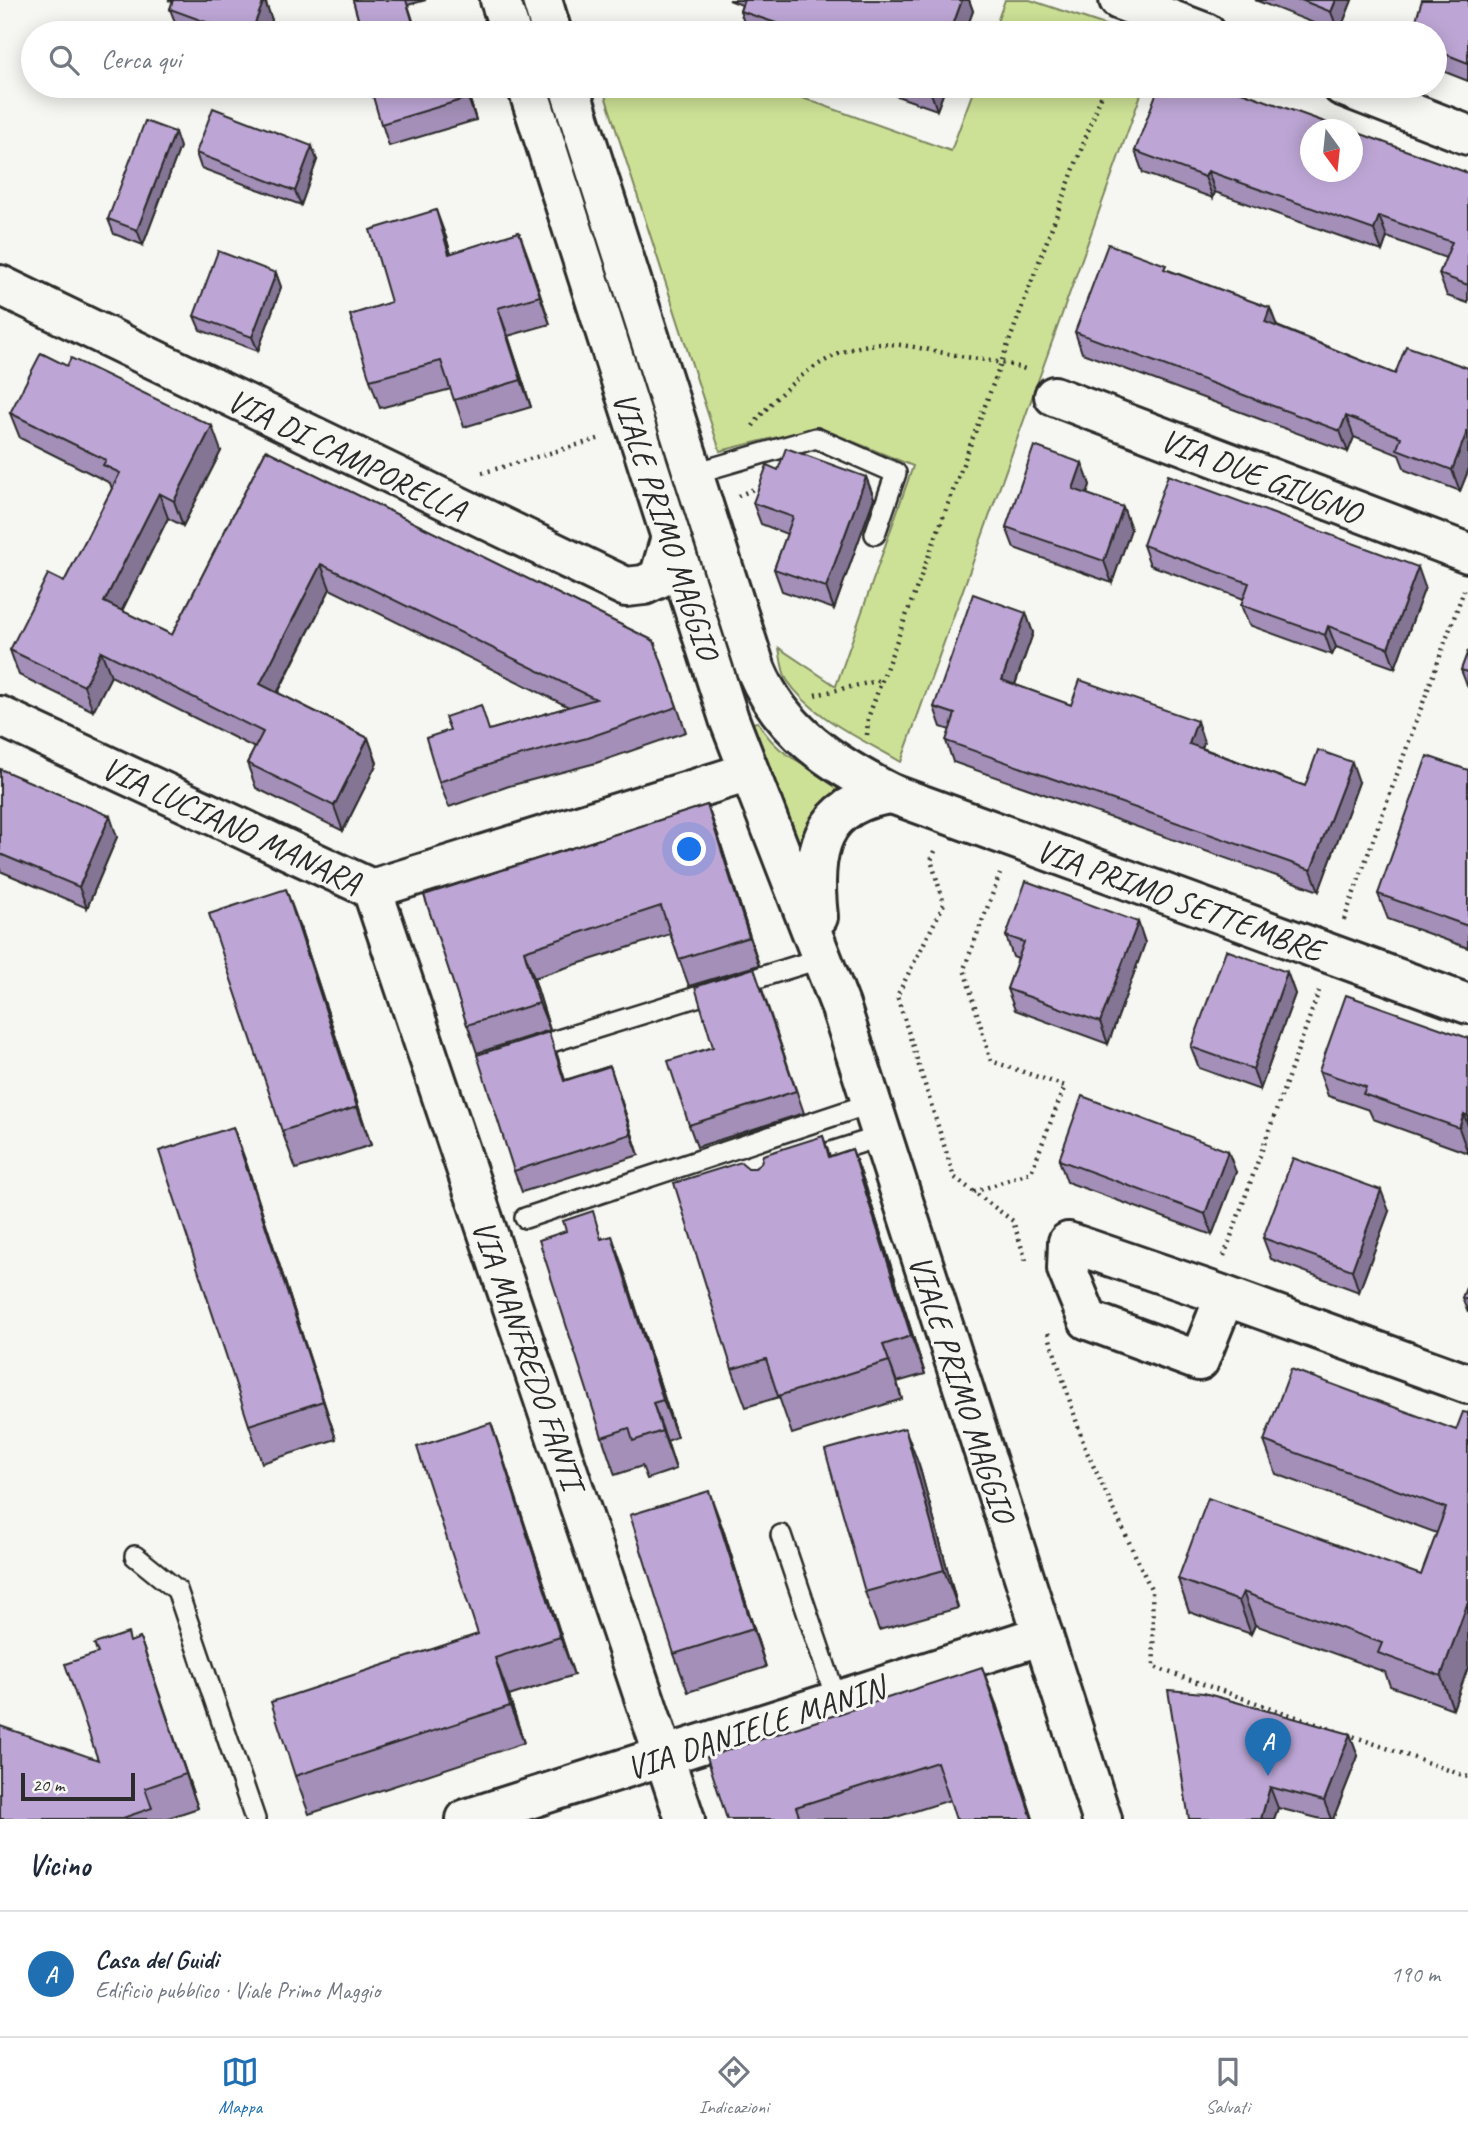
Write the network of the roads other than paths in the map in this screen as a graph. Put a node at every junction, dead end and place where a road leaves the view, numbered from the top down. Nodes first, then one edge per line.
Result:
1 (500, 0) edge
2 (542, 0) edge
3 (1119, 0) edge
4 (507, 21) edge
5 (548, 21) edge
6 (1174, 21) edge
7 (531, 98) edge
8 (573, 98) edge
9 (1373, 98) edge
10 (1468, 135) edge
11 (0, 285) edge
12 (1054, 396) dead end
13 (699, 490) junction
14 (875, 534) dead end
15 (671, 537) junction
16 (1468, 553) edge
17 (761, 683) joint
18 (0, 716) edge
19 (749, 772) junction
20 (892, 794) junction
21 (372, 889) junction
22 (822, 958) junction
23 (1468, 1004) edge
24 (508, 1056) edge
25 (877, 1119) junction
26 (783, 1167) edge
27 (525, 1218) dead end
28 (1225, 1296) dead end
29 (1468, 1384) edge
30 (781, 1535) dead end
31 (135, 1556) dead end
32 (1043, 1635) junction
33 (838, 1701) junction
34 (664, 1756) junction
35 (254, 1819) edge
36 (466, 1819) edge
37 (685, 1819) edge
38 (1102, 1819) edge

1 - 4 street
2 - 5 street
3 - 6 street
7 - 15 street, VIALE PRIMO MAGGIO
8 - 13 street, VIALE PRIMO MAGGIO
9 - 10 street
11 - 15 street, VIA DI CAMPORELLA
12 - 16 street, VIA DUE GIUGNO
13 - 14 lane
13 - 17 street, VIALE PRIMO MAGGIO
15 - 19 street, VIALE PRIMO MAGGIO
17 - 20 street, VIA PRIMO SETTEMBRE
18 - 21 street, VIA LUCIANO MANARA
19 - 21 street, VIA LUCIANO MANARA
19 - 22 street, VIALE PRIMO MAGGIO
20 - 22 street, VIALE PRIMO MAGGIO
20 - 23 street, VIA PRIMO SETTEMBRE
21 - 34 street, VIA MANFREDO FANTI
22 - 24 lane
22 - 25 street, VIALE PRIMO MAGGIO
25 - 26 lane
25 - 27 lane
25 - 32 street, VIALE PRIMO MAGGIO
28 - 29 street
30 - 33 lane
31 - 35 lane
32 - 33 street, VIA DANIELE MANIN
32 - 38 street, VIALE PRIMO MAGGIO
33 - 34 street, VIA DANIELE MANIN
34 - 36 street, VIA DANIELE MANIN
34 - 37 street, VIA MANFREDO FANTI

